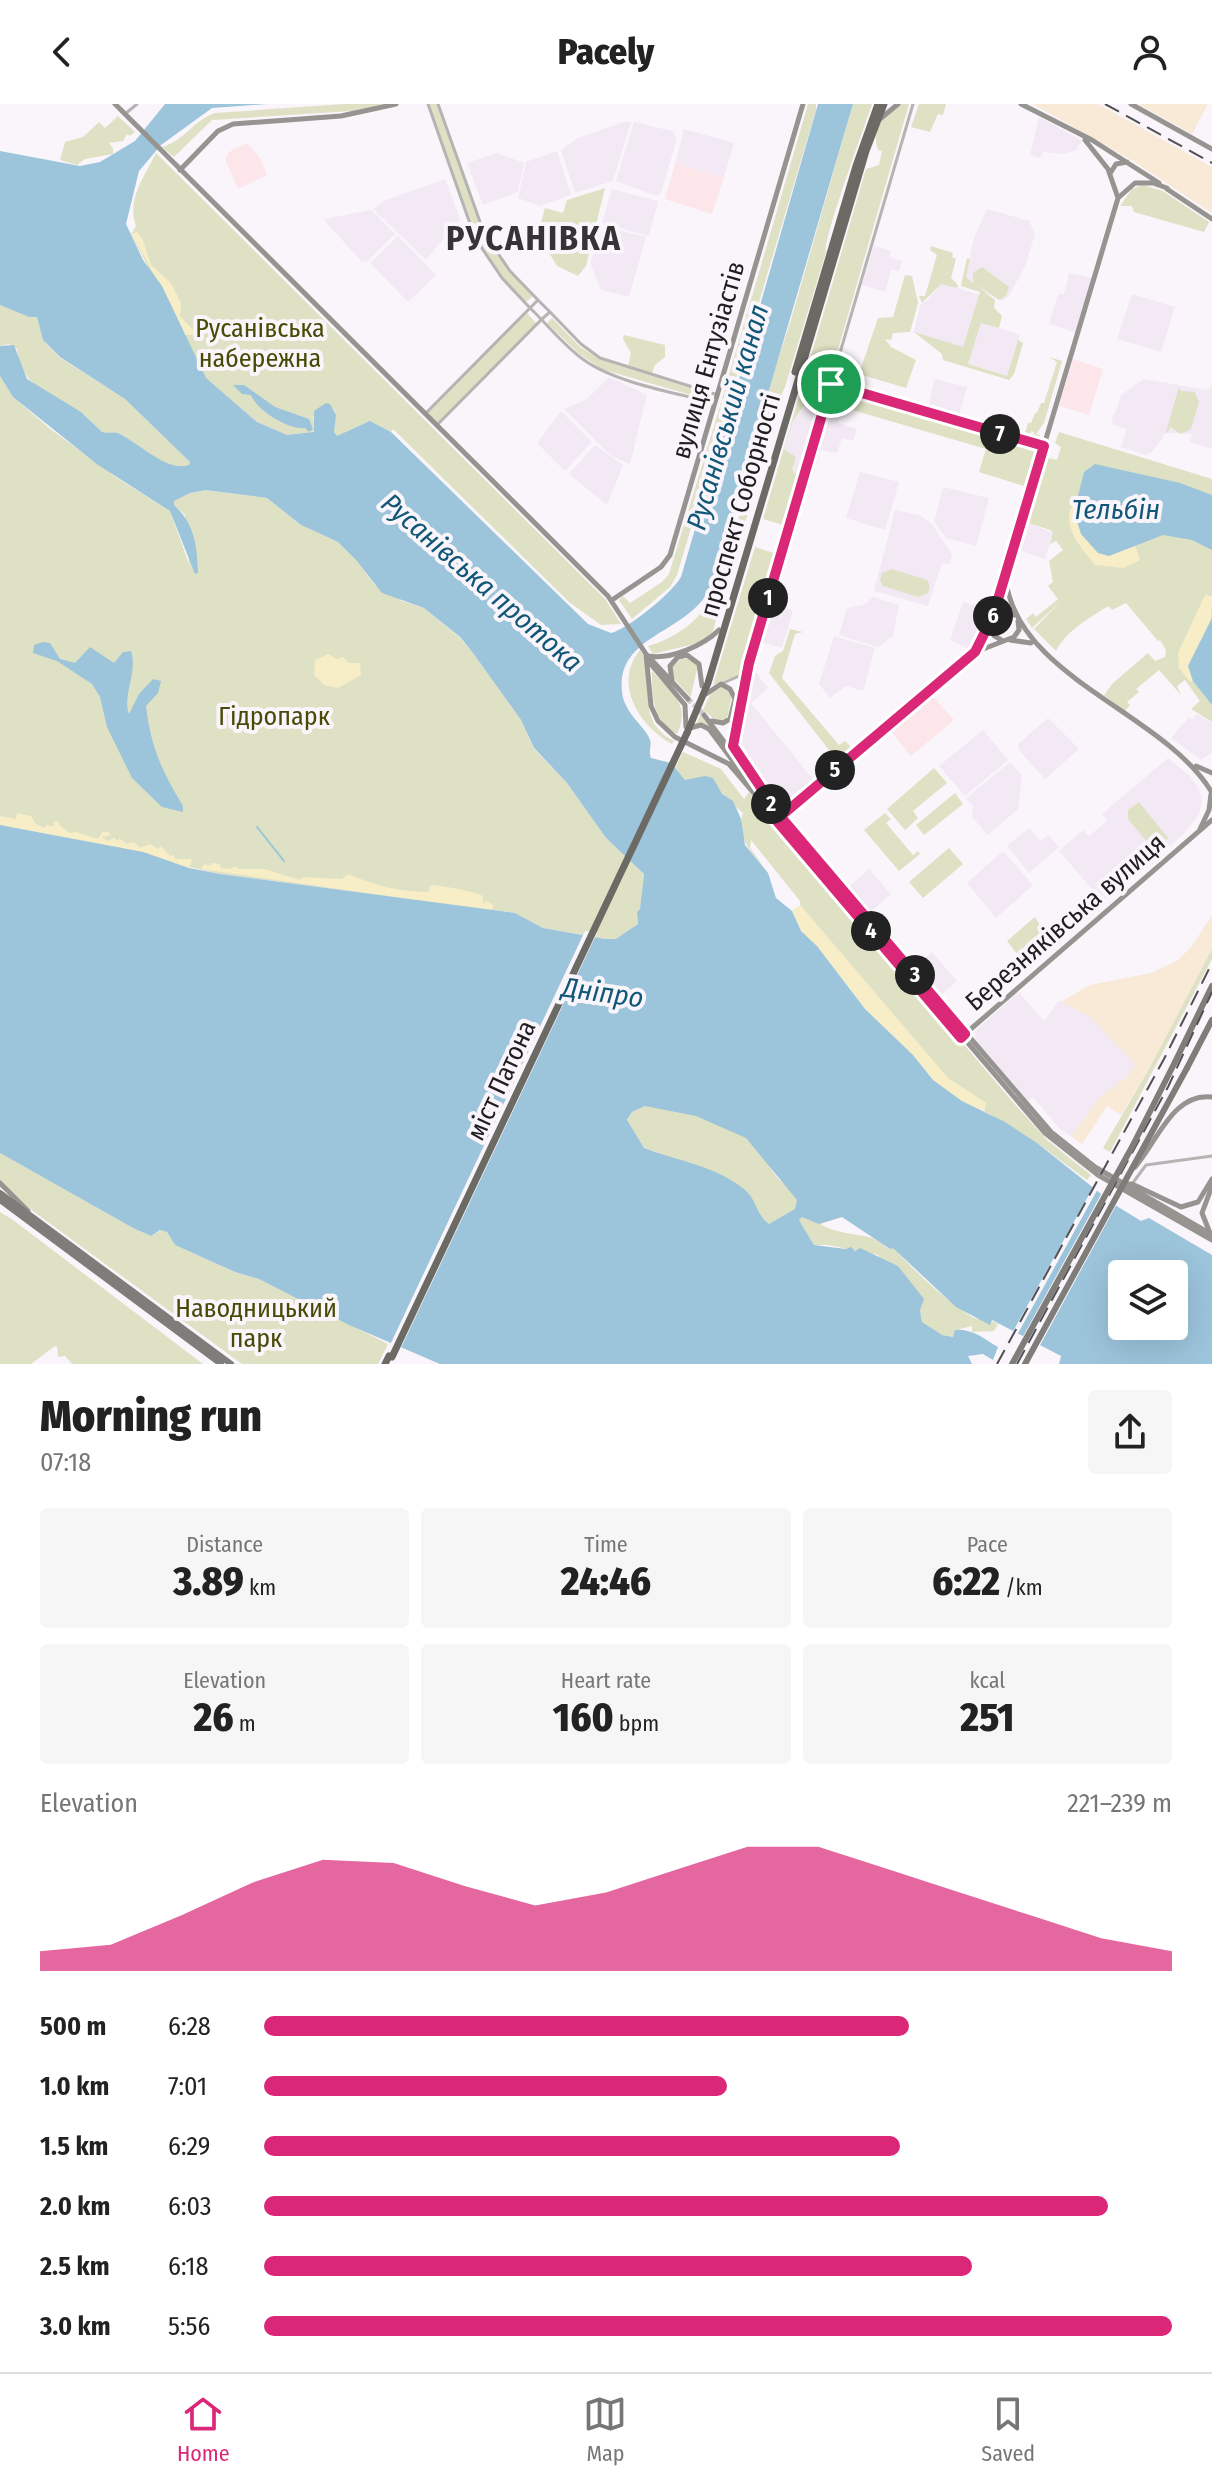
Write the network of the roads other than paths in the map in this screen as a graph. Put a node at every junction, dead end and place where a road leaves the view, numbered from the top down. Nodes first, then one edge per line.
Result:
1 (115, 104) edge
2 (137, 104) edge
3 (396, 104) edge
4 (428, 104) edge
5 (438, 104) edge
6 (803, 104) edge
7 (878, 104) edge
8 (884, 104) edge
9 (898, 104) edge
10 (913, 104) edge
11 (1021, 104) edge
12 (1131, 104) edge
13 (123, 116) junction
14 (876, 126) junction
15 (1082, 136) junction
16 (1212, 149) edge
17 (1130, 164) junction
18 (180, 170) junction
19 (1112, 178) junction
20 (1135, 183) junction
21 (1125, 188) junction
22 (1167, 188) junction
23 (1118, 198) junction
24 (1212, 219) edge
25 (538, 300) junction
26 (530, 308) junction
27 (550, 312) junction
28 (542, 319) junction
29 (831, 384) junction
30 (718, 395) junction
31 (716, 404) junction
32 (425, 414) junction
33 (437, 425) junction
34 (1044, 446) junction
35 (1005, 576) junction
36 (612, 600) junction
37 (993, 616) junction
38 (1017, 619) junction
39 (990, 625) junction
40 (719, 630) junction
41 (1007, 640) junction
42 (1035, 645) junction
43 (975, 652) junction
44 (647, 656) junction
45 (746, 675) junction
46 (721, 684) junction
47 (702, 686) junction
48 (680, 691) junction
49 (702, 698) junction
50 (688, 699) tunnel mouth
51 (735, 704) junction
52 (684, 732) junction
53 (735, 752) junction
54 (1191, 764) junction
55 (1212, 773) edge
56 (1212, 791) edge
57 (767, 809) junction
58 (778, 818) junction
59 (1212, 820) edge
60 (1195, 836) junction
61 (1212, 986) edge
62 (1212, 1020) edge
63 (963, 1036) junction
64 (1212, 1097) edge
65 (1212, 1156) edge
66 (1129, 1174) junction
67 (1212, 1179) edge
68 (0, 1183) edge
69 (1124, 1184) junction
70 (1132, 1184) junction
71 (1212, 1186) edge
72 (0, 1193) edge
73 (0, 1200) edge
74 (31, 1215) junction
75 (1212, 1238) edge
76 (188, 1340) junction
77 (389, 1360) edge
78 (213, 1364) edge
79 (221, 1364) edge
80 (233, 1364) edge
81 (1012, 1364) edge
82 (1025, 1364) edge

1 - 13 main road
2 - 13 street
3 - 18 main road
4 - 26 street
5 - 25 street
6 - 30 main road, вулиця Ентузіастів
7 - 40 highway, проспект Соборності
8 - 14 highway, проспект Соборності
9 - 14 main road
10 - 29 street
11 - 15 main road
12 - 16 main road
13 - 18 main road
14 - 49 highway, проспект Соборності
15 - 17 main road
15 - 19 main road
17 - 19 main road
17 - 20 main road
17 - 22 main road
18 - 32 main road
19 - 21 main road
19 - 23 main road
20 - 21 main road
20 - 22 main road
21 - 23 main road
22 - 24 main road
23 - 34 main road
25 - 26 street
25 - 27 street
26 - 28 street
26 - 32 street
27 - 28 street
27 - 30 street
28 - 31 street
28 - 33 street
29 - 34 street
29 - 45 street
30 - 31 main road, вулиця Ентузіастів
31 - 36 main road, вулиця Ентузіастів
32 - 33 main road
33 - 36 main road
34 - 35 main road
35 - 37 main road
35 - 38 main road
36 - 44 main road
37 - 38 main road
37 - 39 main road
38 - 41 main road
38 - 42 main road
39 - 41 main road
39 - 43 main road
40 - 44 main road
40 - 47 highway, проспект Соборності
41 - 42 main road
41 - 43 main road
42 - 54 main road
43 - 58 main road
44 - 48 main road
44 - 52 main road
44 - 52 main road
45 - 46 street
45 - 51 street
45 - 53 street
46 - 49 main road
46 - 51 main road
47 - 48 main road
47 - 52 highway, проспект Соборності
48 - 50 main road
49 - 52 highway, проспект Соборності
51 - 53 main road
52 - 57 main road
52 - 57 main road
52 - 77 highway, міст Патона, bridge
53 - 58 main road
54 - 55 main road
54 - 56 main road
56 - 60 main road, Березняківська вулиця
57 - 58 main road
58 - 63 main road
59 - 60 main road, Березняківська вулиця
60 - 63 main road, Березняківська вулиця
61 - 81 main road, bridge
62 - 66 main road, bridge
63 - 69 main road
63 - 75 main road
64 - 66 main road, bridge
65 - 70 street
66 - 82 main road, bridge
67 - 70 main road, bridge
68 - 74 main road
69 - 70 main road
69 - 75 main road
71 - 75 main road, bridge
72 - 74 main road
73 - 76 main road
74 - 80 main road
76 - 78 main road
76 - 79 main road

